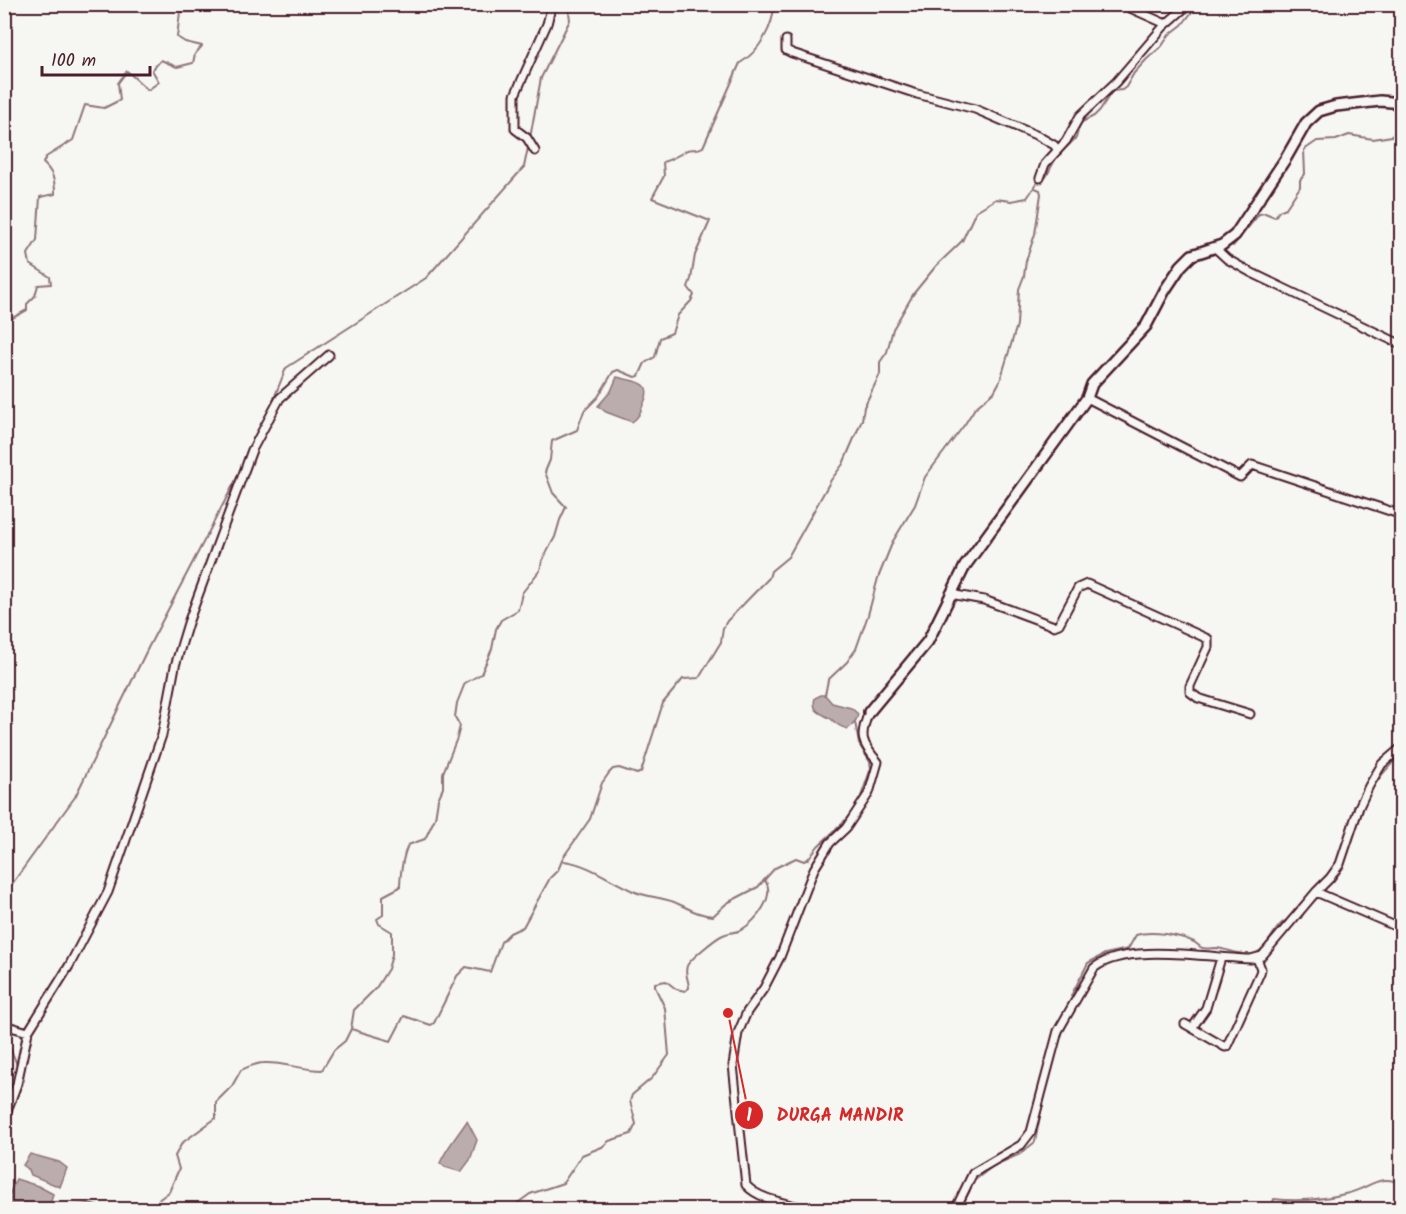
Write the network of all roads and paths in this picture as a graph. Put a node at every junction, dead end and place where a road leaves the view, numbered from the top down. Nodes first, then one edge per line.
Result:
1 (552, 4) edge
2 (1121, 4) edge
3 (1189, 4) edge
4 (1166, 24) junction
5 (786, 40) dead end
6 (1401, 103) edge
7 (1057, 149) junction
8 (535, 151) dead end
9 (1040, 178) dead end
10 (1214, 247) junction
11 (1401, 345) edge
12 (329, 355) dead end
13 (1087, 398) junction
14 (1401, 515) edge
15 (950, 594) junction
16 (869, 712) joint
17 (1250, 714) dead end
18 (1401, 747) edge
19 (1316, 892) junction
20 (1401, 929) edge
21 (1221, 958) junction
22 (1257, 958) junction
23 (4, 1025) edge
24 (28, 1032) junction
25 (4, 1119) edge
26 (812, 1209) edge
27 (955, 1209) edge

1 - 8 street
2 - 4 street
3 - 4 street
4 - 7 street
5 - 7 street
6 - 10 street
7 - 9 street
10 - 11 street
10 - 13 street
12 - 24 street
13 - 14 street
13 - 15 street
15 - 16 street
15 - 17 street
16 - 26 street
18 - 19 street
19 - 20 street
19 - 22 street
21 - 22 street
21 - 22 street
21 - 27 street
23 - 24 street
24 - 25 street

